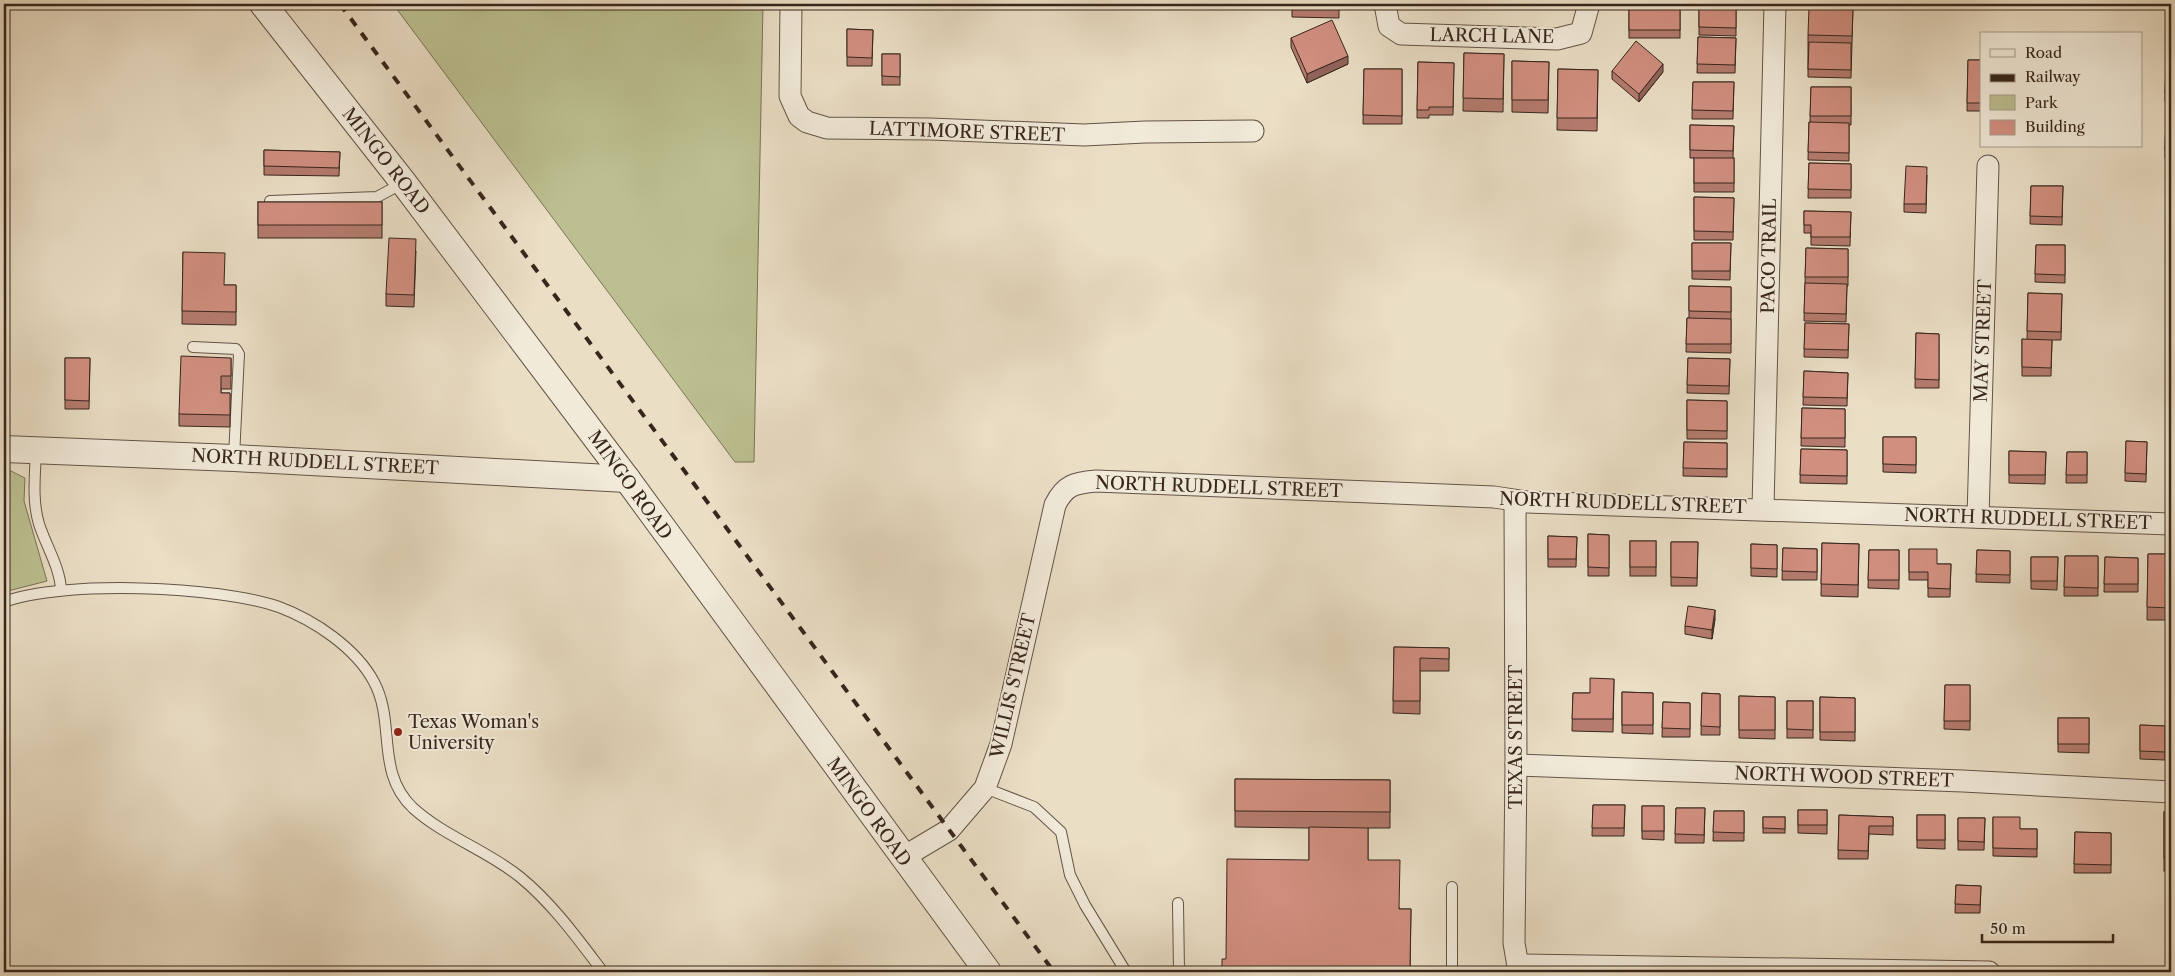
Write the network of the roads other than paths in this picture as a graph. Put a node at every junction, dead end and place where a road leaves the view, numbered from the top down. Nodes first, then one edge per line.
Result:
1 (262, 4) edge
2 (791, 4) edge
3 (1385, 4) edge
4 (1589, 4) edge
5 (1775, 4) edge
6 (1253, 131) dead end
7 (1988, 166) dead end
8 (403, 182) junction
9 (270, 201) edge
10 (192, 346) dead end
11 (4, 449) edge
12 (36, 450) junction
13 (234, 458) junction
14 (627, 479) junction
15 (1075, 483) joint
16 (1515, 502) junction
17 (1763, 508) junction
18 (1978, 517) junction
19 (2171, 524) edge
20 (60, 590) junction
21 (4, 602) edge
22 (1516, 766) junction
23 (985, 788) junction
24 (2171, 792) edge
25 (902, 858) junction
26 (1452, 887) dead end
27 (1178, 903) dead end
28 (1519, 968) edge
29 (603, 972) edge
30 (988, 972) edge
31 (1126, 972) edge
32 (1179, 972) edge
33 (1452, 972) edge
34 (1989, 972) edge

1 - 8 street, MINGO ROAD
2 - 6 street, LATTIMORE STREET
3 - 4 street, LARCH LANE
5 - 17 street, PACO TRAIL
7 - 18 street, MAY STREET
8 - 9 lane
8 - 14 street, MINGO ROAD
10 - 13 lane
11 - 12 street, NORTH RUDDELL STREET
12 - 13 street, NORTH RUDDELL STREET
12 - 20 lane
13 - 14 street, NORTH RUDDELL STREET
14 - 25 street, MINGO ROAD
15 - 16 street, NORTH RUDDELL STREET
15 - 23 street, WILLIS STREET
16 - 17 street, NORTH RUDDELL STREET
16 - 22 street, TEXAS STREET
17 - 18 street, NORTH RUDDELL STREET
18 - 19 street, NORTH RUDDELL STREET
20 - 21 lane
20 - 29 lane
22 - 24 street, NORTH WOOD STREET
22 - 28 street, TEXAS STREET
23 - 25 street, WILLIS STREET
23 - 31 lane
25 - 30 street, MINGO ROAD
26 - 33 lane
27 - 32 lane
28 - 34 street

